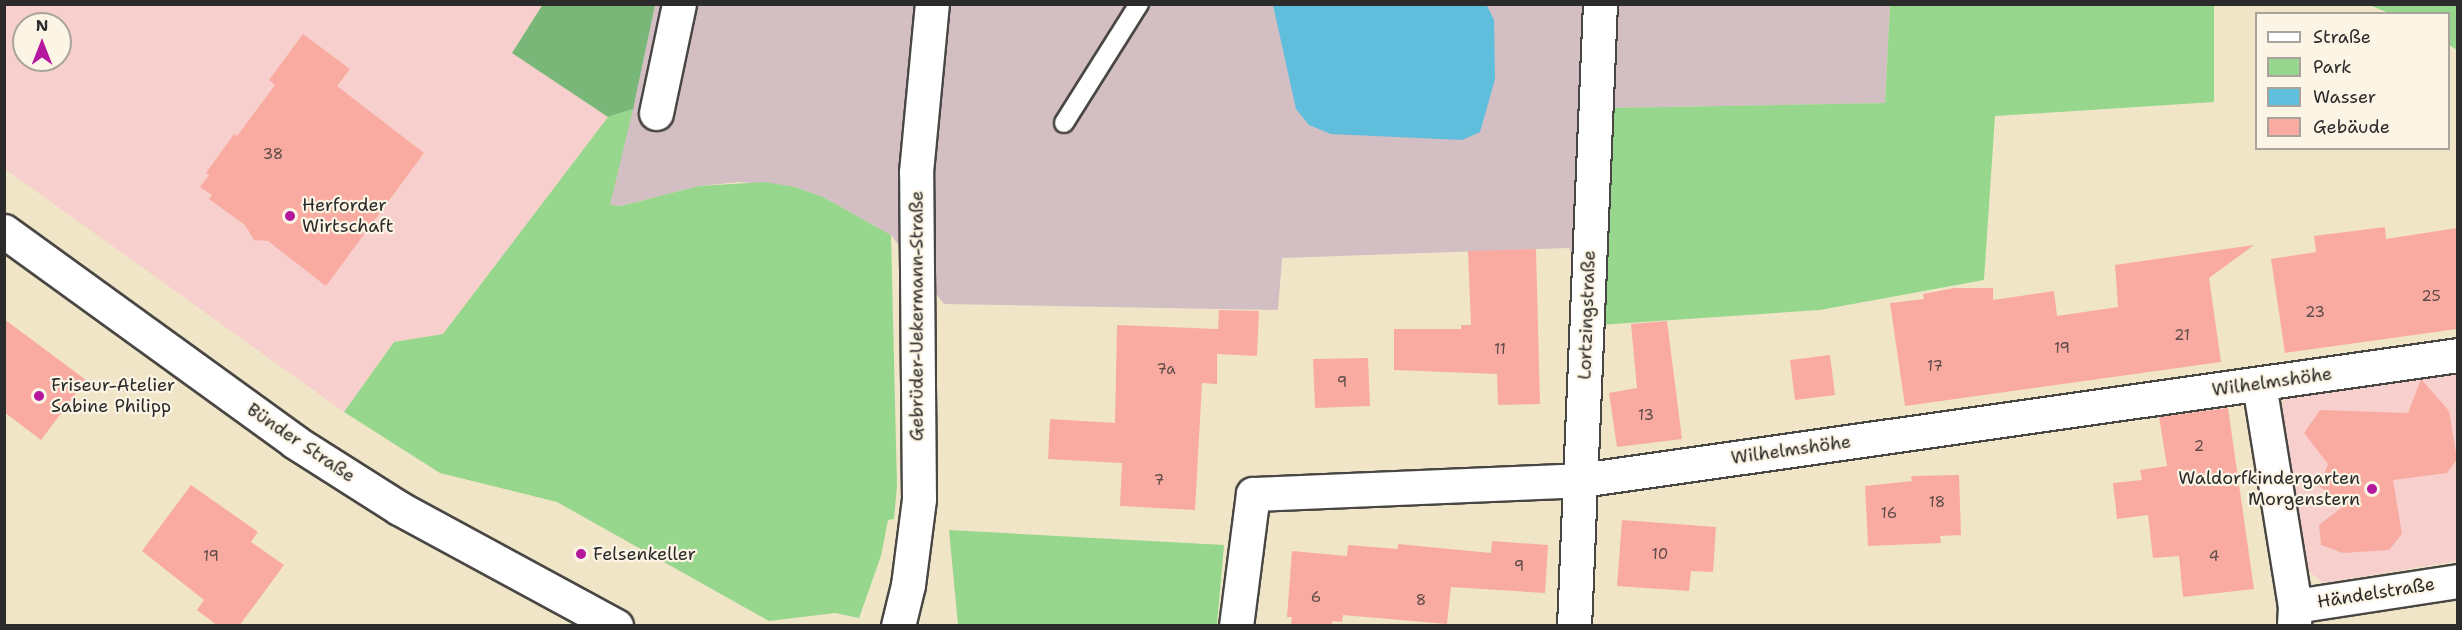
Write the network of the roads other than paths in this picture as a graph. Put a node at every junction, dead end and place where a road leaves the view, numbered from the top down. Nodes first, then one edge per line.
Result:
1 (680, 4) edge
2 (932, 4) edge
3 (1139, 4) edge
4 (1600, 4) edge
5 (656, 113) dead end
6 (1064, 123) dead end
7 (4, 231) edge
8 (2457, 355) edge
9 (2259, 384) junction
10 (1581, 480) junction
11 (2457, 581) edge
12 (2295, 616) edge
13 (616, 626) edge
14 (898, 626) edge
15 (1236, 626) edge
16 (1574, 626) edge

1 - 5 street
2 - 14 street, Gebrüder-Uekermann-Straße
3 - 6 lane
4 - 10 street, Lortzingstraße
7 - 13 street, Bünder Straße
8 - 9 street, Wilhelmshöhe
9 - 10 street, Wilhelmshöhe
9 - 12 street
10 - 15 street, Wilhelmshöhe
10 - 16 street, Lortzingstraße
11 - 12 street, Händelstraße

